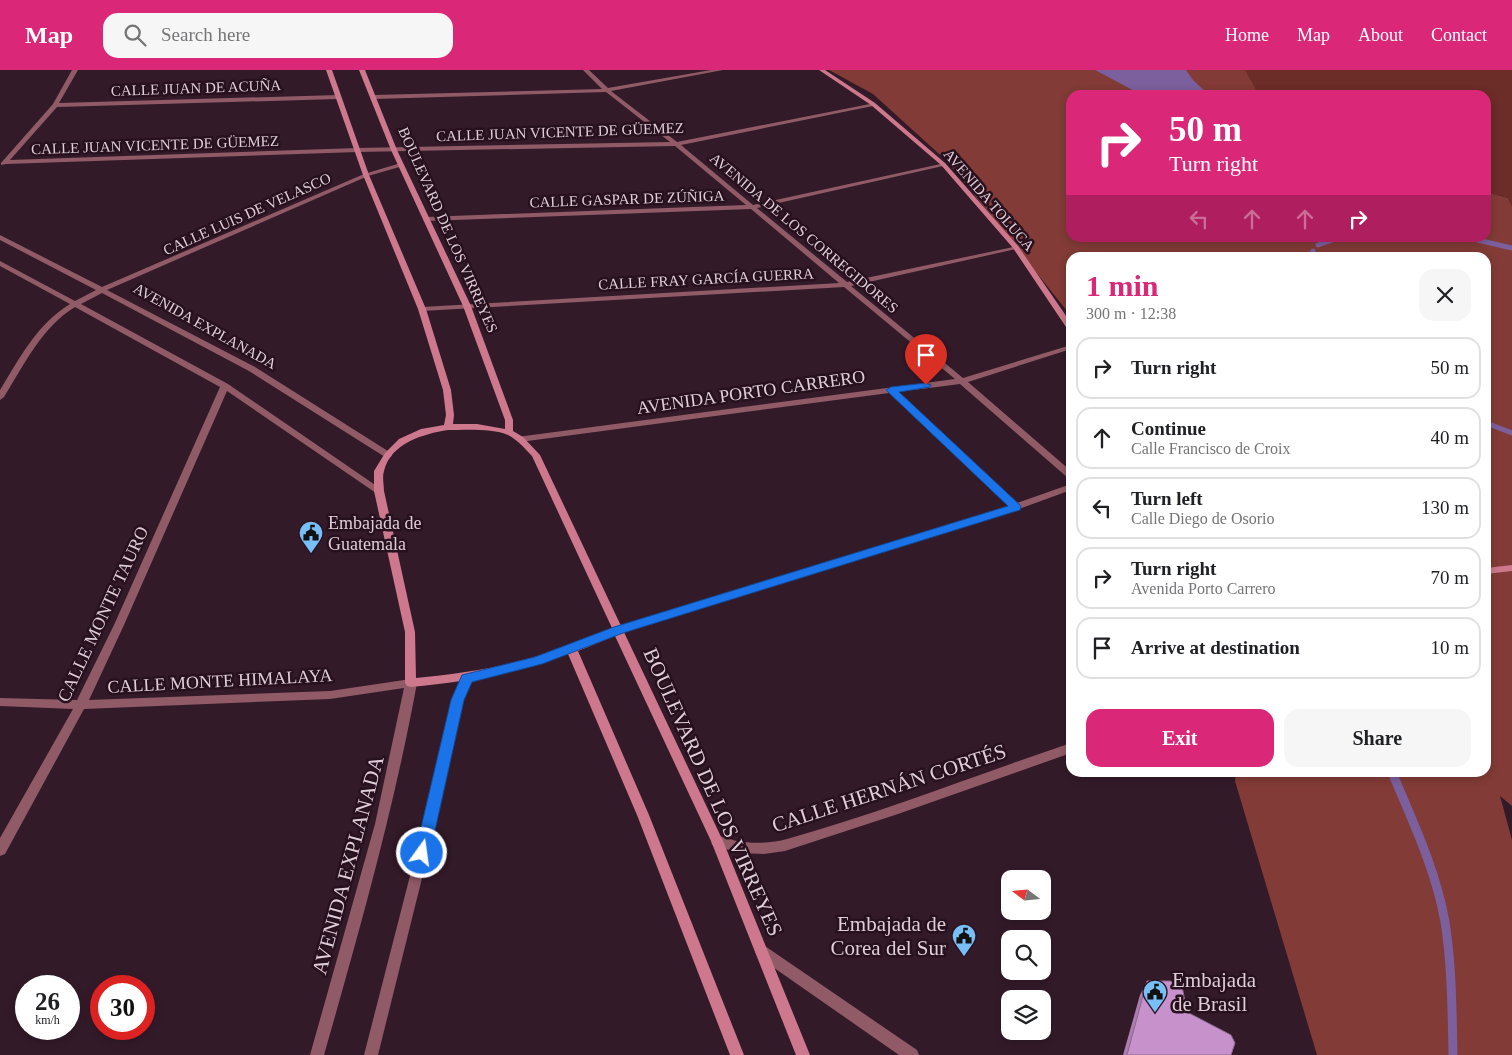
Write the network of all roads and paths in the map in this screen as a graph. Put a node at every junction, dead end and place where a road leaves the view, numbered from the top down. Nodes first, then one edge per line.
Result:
1 (75, 70) edge
2 (329, 70) edge
3 (362, 70) edge
4 (586, 70) edge
5 (720, 70) edge
6 (822, 70) edge
7 (607, 90) junction
8 (338, 97) junction
9 (374, 97) junction
10 (873, 104) junction
11 (55, 105) junction
12 (676, 144) junction
13 (358, 150) junction
14 (394, 150) junction
15 (2, 164) edge
16 (943, 164) junction
17 (402, 165) junction
18 (366, 175) junction
19 (753, 207) junction
20 (426, 219) junction
21 (0, 237) edge
22 (1016, 247) junction
23 (0, 263) edge
24 (844, 285) junction
25 (104, 290) junction
26 (77, 304) junction
27 (467, 306) junction
28 (422, 309) junction
29 (1066, 321) edge
30 (1066, 349) edge
31 (962, 381) junction
32 (224, 386) junction
33 (891, 390) junction
34 (0, 397) edge
35 (448, 427) junction
36 (509, 432) junction
37 (520, 439) junction
38 (388, 455) junction
39 (1066, 472) edge
40 (1066, 489) edge
41 (379, 491) junction
42 (1016, 507) junction
43 (1512, 568) edge
44 (1491, 570) edge
45 (619, 630) junction
46 (571, 648) junction
47 (467, 678) junction
48 (410, 683) junction
49 (0, 702) edge
50 (81, 705) junction
51 (1066, 750) edge
52 (718, 841) junction
53 (0, 850) edge
54 (762, 951) junction
55 (317, 1055) edge
56 (371, 1055) edge
57 (737, 1055) edge
58 (803, 1055) edge
59 (912, 1055) edge

1 - 11 street
2 - 8 street
3 - 9 street, BOULEVARD DE LOS VIRREYES
4 - 7 street, AVENIDA DE LOS CORREGIDORES
5 - 7 street
6 - 10 street, AVENIDA TOLUCA
7 - 9 street
7 - 12 street, AVENIDA DE LOS CORREGIDORES
8 - 11 street, CALLE JUAN DE ACUÑA
8 - 13 street
9 - 14 street, BOULEVARD DE LOS VIRREYES
10 - 12 street, CALLE JUAN VICENTE DE GÜEMEZ
10 - 16 street, AVENIDA TOLUCA
11 - 15 street
12 - 14 street, CALLE JUAN VICENTE DE GÜEMEZ
12 - 19 street, AVENIDA DE LOS CORREGIDORES
13 - 14 street, CALLE JUAN VICENTE DE GÜEMEZ
13 - 15 street, CALLE JUAN VICENTE DE GÜEMEZ
13 - 18 street
14 - 17 street, BOULEVARD DE LOS VIRREYES
16 - 19 street, CALLE GASPAR DE ZÚÑIGA
16 - 22 street, AVENIDA TOLUCA
17 - 18 street, CALLE LUIS DE VELASCO
17 - 20 street, BOULEVARD DE LOS VIRREYES
18 - 25 street, CALLE LUIS DE VELASCO
18 - 28 street
19 - 20 street, CALLE GASPAR DE ZÚÑIGA
19 - 24 street, AVENIDA DE LOS CORREGIDORES
20 - 27 street, BOULEVARD DE LOS VIRREYES
21 - 25 street, AVENIDA EXPLANADA
22 - 24 street, CALLE FRAY GARCÍA GUERRA
22 - 29 street, AVENIDA TOLUCA
23 - 26 street
24 - 27 street, CALLE FRAY GARCÍA GUERRA
24 - 31 street, AVENIDA DE LOS CORREGIDORES
25 - 26 street, CALLE LUIS DE VELASCO
25 - 38 street, AVENIDA EXPLANADA
26 - 32 street
26 - 34 street, CALLE LUIS DE VELASCO
27 - 28 street, CALLE FRAY GARCÍA GUERRA
27 - 36 street, BOULEVARD DE LOS VIRREYES
28 - 35 street
30 - 31 street, AVENIDA PORTO CARRERO
31 - 33 street, AVENIDA PORTO CARRERO
31 - 39 street, AVENIDA DE LOS CORREGIDORES
32 - 41 street
32 - 50 street, CALLE MONTE TAURO
33 - 37 street, AVENIDA PORTO CARRERO
33 - 42 street
35 - 36 street
35 - 38 street
36 - 37 street, BOULEVARD DE LOS VIRREYES
37 - 45 street, BOULEVARD DE LOS VIRREYES
38 - 41 street
40 - 42 street
41 - 48 street
42 - 45 street
43 - 44 street
45 - 46 street
45 - 52 street, BOULEVARD DE LOS VIRREYES
46 - 47 street
46 - 57 street
47 - 48 street
47 - 56 street
48 - 50 street, CALLE MONTE HIMALAYA
48 - 55 street, AVENIDA EXPLANADA
49 - 50 street, CALLE MONTE HIMALAYA
50 - 53 street, CALLE MONTE TAURO
51 - 52 street, CALLE HERNÁN CORTÉS
52 - 54 street, BOULEVARD DE LOS VIRREYES
54 - 58 street, BOULEVARD DE LOS VIRREYES
54 - 59 street

